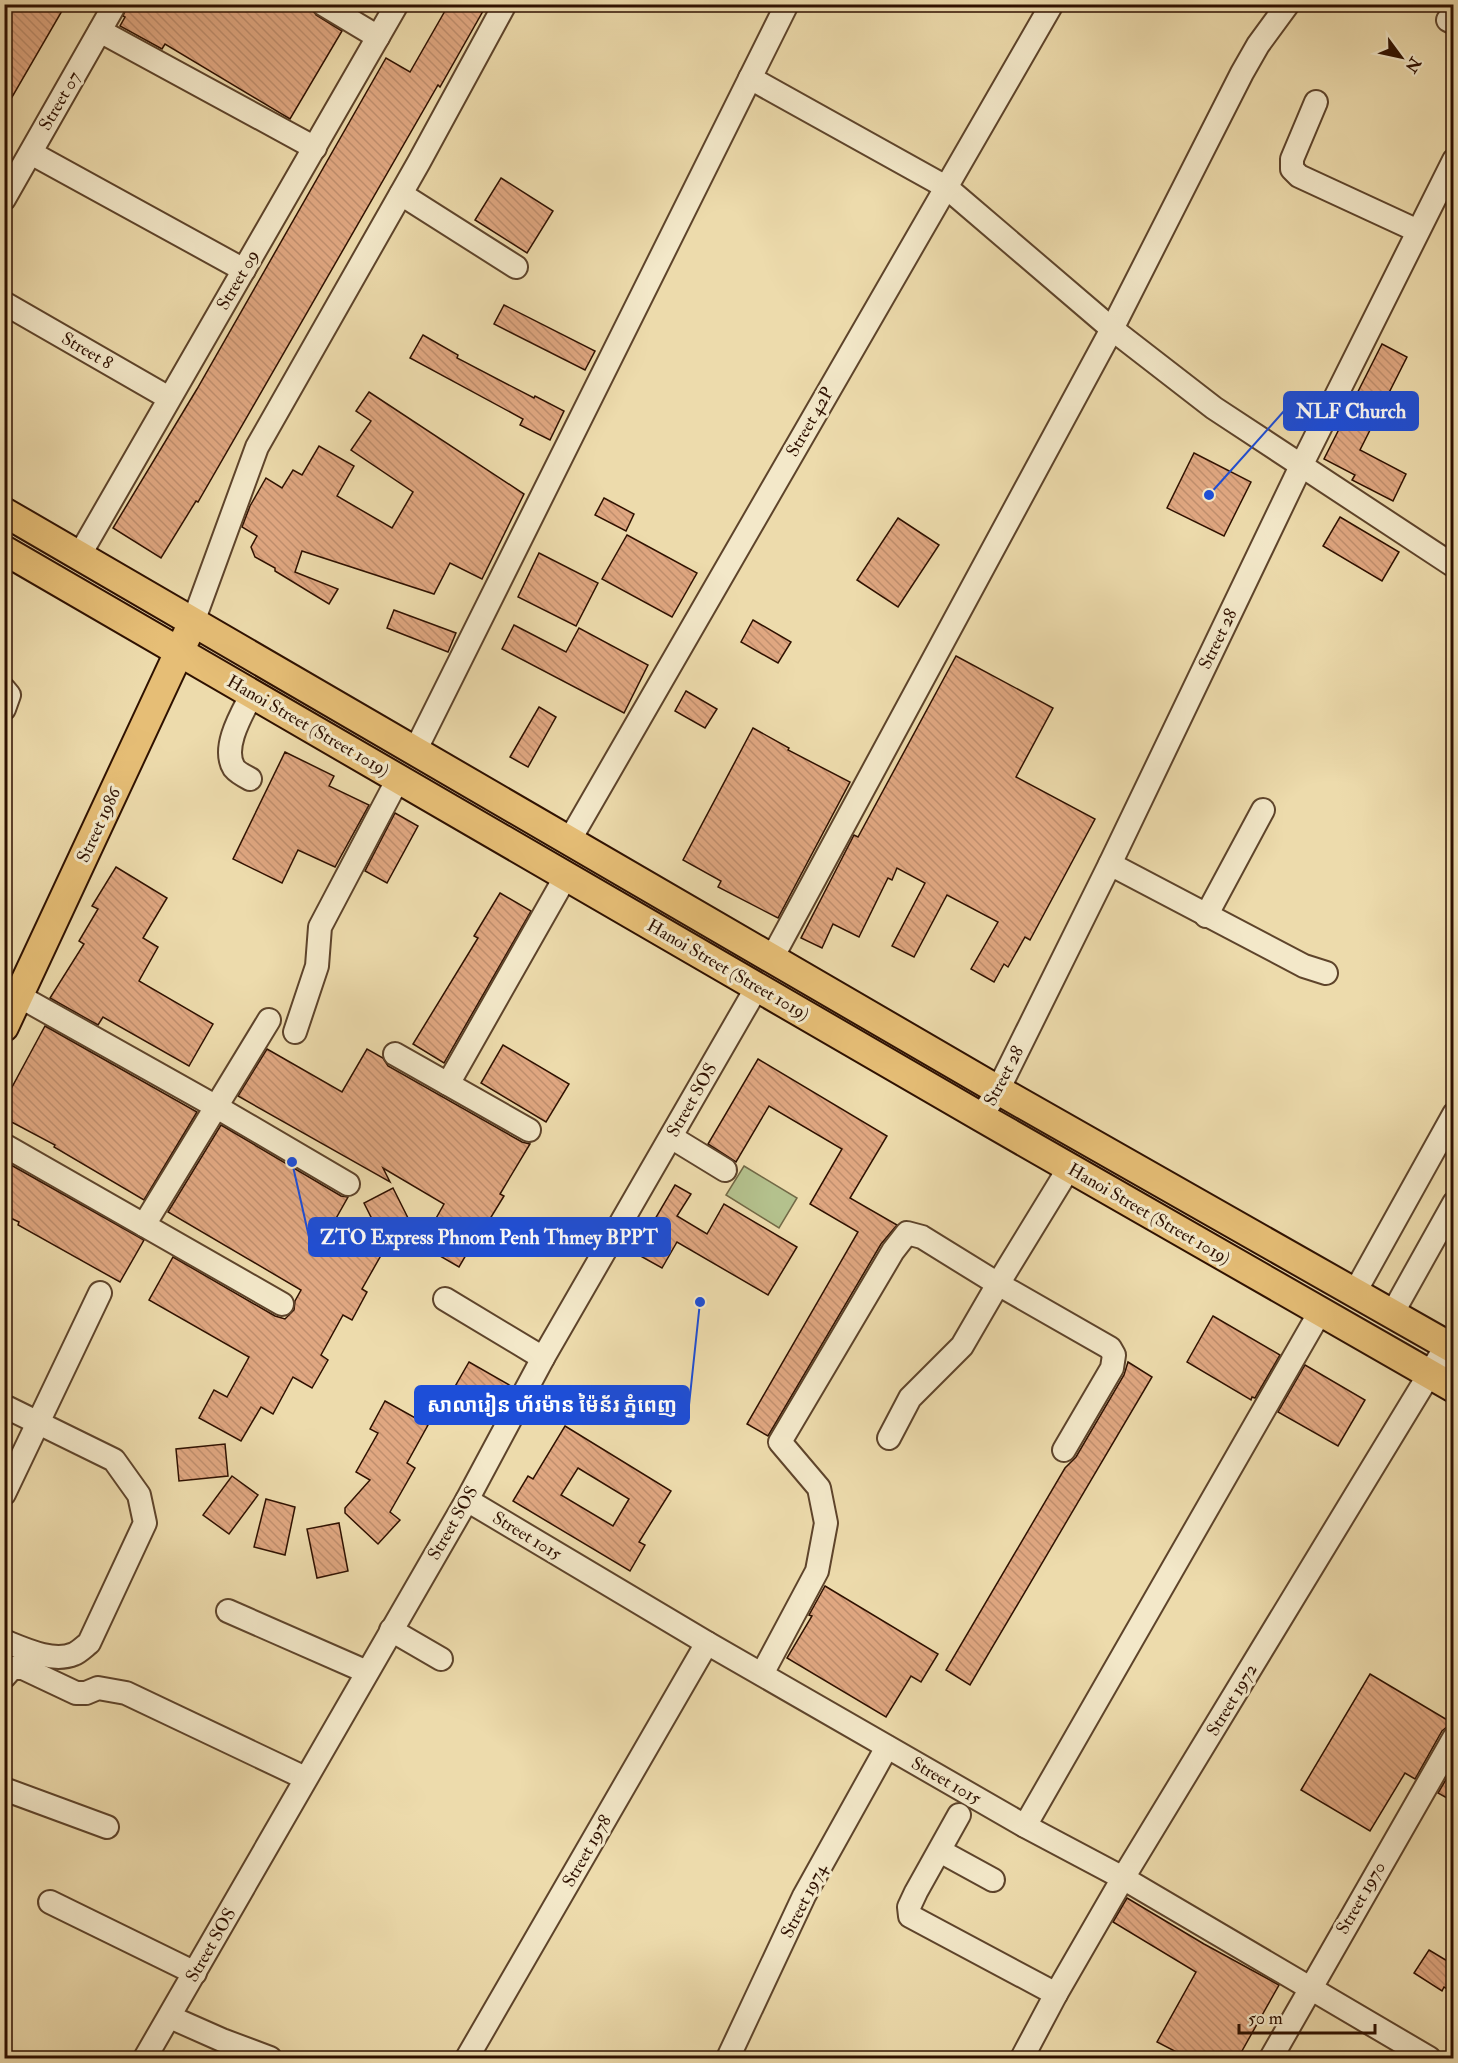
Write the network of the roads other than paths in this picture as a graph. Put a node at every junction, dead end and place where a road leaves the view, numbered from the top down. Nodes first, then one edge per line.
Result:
1 (115, 4) edge
2 (323, 4) edge
3 (397, 4) edge
4 (505, 4) edge
5 (787, 4) edge
6 (1052, 4) edge
7 (1288, 4) edge
8 (100, 31) junction
9 (378, 37) junction
10 (750, 78) junction
11 (1316, 102) dead end
12 (315, 148) junction
13 (30, 153) junction
14 (1454, 160) edge
15 (946, 187) junction
16 (400, 194) junction
17 (4, 199) edge
18 (1418, 231) junction
19 (516, 267) dead end
20 (244, 270) junction
21 (4, 303) edge
22 (1112, 329) junction
23 (169, 398) junction
24 (1301, 466) junction
25 (4, 512) edge
26 (4, 550) edge
27 (80, 556) junction
28 (1453, 565) edge
29 (193, 622) junction
30 (180, 653) junction
31 (4, 689) edge
32 (252, 694) junction
33 (4, 709) edge
34 (415, 751) junction
35 (250, 779) dead end
36 (398, 779) junction
37 (1263, 810) dead end
38 (568, 840) junction
39 (1110, 864) junction
40 (566, 876) junction
41 (1206, 916) junction
42 (772, 957) junction
43 (1326, 972) dead end
44 (757, 987) junction
45 (19, 996) junction
46 (269, 1020) dead end
47 (4, 1027) edge
48 (295, 1032) dead end
49 (394, 1054) dead end
50 (448, 1084) junction
51 (998, 1090) junction
52 (215, 1106) junction
53 (1454, 1114) edge
54 (981, 1118) junction
55 (529, 1130) dead end
56 (671, 1137) junction
57 (4, 1145) edge
58 (1069, 1168) junction
59 (725, 1170) dead end
60 (348, 1184) dead end
61 (1454, 1203) edge
62 (144, 1225) junction
63 (998, 1284) junction
64 (1355, 1292) junction
65 (100, 1293) dead end
66 (446, 1299) dead end
67 (282, 1304) dead end
68 (1320, 1312) junction
69 (1392, 1314) junction
70 (1450, 1347) edge
71 (543, 1358) junction
72 (1447, 1383) edge
73 (4, 1406) edge
74 (39, 1424) junction
75 (889, 1438) dead end
76 (1065, 1450) dead end
77 (4, 1494) edge
78 (467, 1500) junction
79 (228, 1611) dead end
80 (391, 1630) junction
81 (4, 1641) edge
82 (707, 1643) junction
83 (441, 1659) dead end
84 (367, 1672) junction
85 (762, 1674) junction
86 (4, 1677) edge
87 (1454, 1738) edge
88 (887, 1748) junction
89 (305, 1778) junction
90 (4, 1789) edge
91 (959, 1815) dead end
92 (1025, 1826) junction
93 (107, 1827) dead end
94 (940, 1851) junction
95 (1123, 1878) junction
96 (993, 1880) dead end
97 (50, 1902) dead end
98 (195, 1973) junction
99 (1309, 1989) junction
100 (1056, 1994) junction
101 (170, 2017) junction
102 (145, 2058) edge
103 (270, 2058) edge
104 (467, 2058) edge
105 (728, 2058) edge
106 (1022, 2058) edge
107 (1270, 2058) edge
108 (1429, 2058) edge

1 - 8 street, Street 07
2 - 9 street
3 - 9 street, Street 09
4 - 16 street
5 - 10 street
6 - 15 street, Street 42P
7 - 22 street
8 - 12 street
8 - 13 street, Street 07
9 - 12 street, Street 09
10 - 15 street
10 - 34 street
11 - 18 street
12 - 20 street, Street 09
13 - 17 street, Street 07
13 - 20 street
14 - 18 street, Street 28
15 - 22 street
15 - 38 street, Street 42P
16 - 19 street
16 - 29 street
18 - 24 street, Street 28
20 - 23 street, Street 09
21 - 23 street, Street 8
22 - 24 street
22 - 42 street
23 - 27 street, Street 09
24 - 28 street
24 - 39 street, Street 28
25 - 27 main road, Hanoi Street (Street 1019)
26 - 30 main road, Hanoi Street (Street 1019)
27 - 29 main road, Hanoi Street (Street 1019)
29 - 30 main road, Street 1986
29 - 34 main road, Hanoi Street (Street 1019)
30 - 32 main road, Hanoi Street (Street 1019)
30 - 45 main road, Street 1986
31 - 33 street
32 - 35 street
32 - 36 main road, Hanoi Street (Street 1019)
34 - 38 main road, Hanoi Street (Street 1019)
36 - 40 main road, Hanoi Street (Street 1019)
36 - 48 street
37 - 41 street
38 - 42 main road, Hanoi Street (Street 1019)
39 - 41 street
39 - 51 street, Street 28
40 - 44 main road, Hanoi Street (Street 1019)
40 - 50 street
41 - 43 street
42 - 51 main road, Hanoi Street (Street 1019)
44 - 54 main road, Hanoi Street (Street 1019)
44 - 56 street, Street SOS
45 - 47 main road, Street 1986
45 - 52 street
46 - 52 street
49 - 50 street
50 - 55 street
51 - 54 street, Street 28
51 - 64 main road, Hanoi Street (Street 1019)
52 - 60 street
52 - 62 street
53 - 64 street
54 - 58 main road, Hanoi Street (Street 1019)
56 - 59 street
56 - 71 street, Street SOS
57 - 62 street
58 - 63 street
58 - 68 main road, Hanoi Street (Street 1019)
61 - 69 street
62 - 67 street
63 - 75 street
63 - 76 street
63 - 85 street
64 - 69 main road, Hanoi Street (Street 1019)
65 - 74 street
66 - 71 street
68 - 72 main road, Hanoi Street (Street 1019)
68 - 92 street
69 - 70 main road, Hanoi Street (Street 1019)
70 - 72 street, Street 1972
71 - 78 street, Street SOS
72 - 95 street, Street 1972
73 - 74 street
74 - 77 street
74 - 81 street
78 - 80 street, Street SOS
78 - 82 street, Street 1015
79 - 84 street
80 - 83 street
80 - 84 street, Street SOS
82 - 85 street, Street 1015
82 - 104 street, Street 1978
84 - 89 street, Street SOS
85 - 88 street, Street 1015
86 - 89 street
87 - 99 street, Street 1970
88 - 92 street, Street 1015
88 - 105 street, Street 1974
89 - 98 street, Street SOS
90 - 93 street
91 - 94 street
92 - 95 street, Street 1015
94 - 96 street
94 - 100 street
95 - 99 street, Street 1015
95 - 100 street, Street 1972
97 - 98 street
98 - 101 street, Street SOS
99 - 107 street, Street 1970
99 - 108 street, Street 1015
100 - 106 street, Street 1972
101 - 102 street, Street SOS
101 - 103 street

